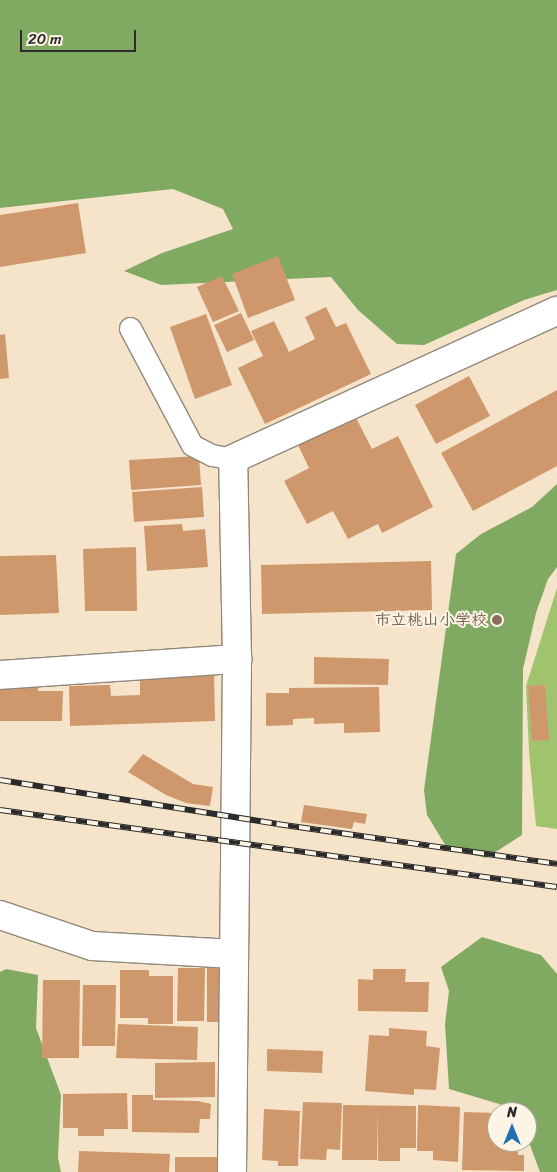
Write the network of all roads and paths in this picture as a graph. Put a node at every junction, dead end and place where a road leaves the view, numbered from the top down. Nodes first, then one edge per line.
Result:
1 (557, 312) edge
2 (130, 328) dead end
3 (233, 459) junction
4 (237, 659) junction
5 (0, 675) edge
6 (0, 915) edge
7 (234, 954) junction
8 (232, 1172) edge

1 - 3 street
2 - 3 lane
3 - 4 street
4 - 5 street
4 - 7 street
6 - 7 street
7 - 8 street

